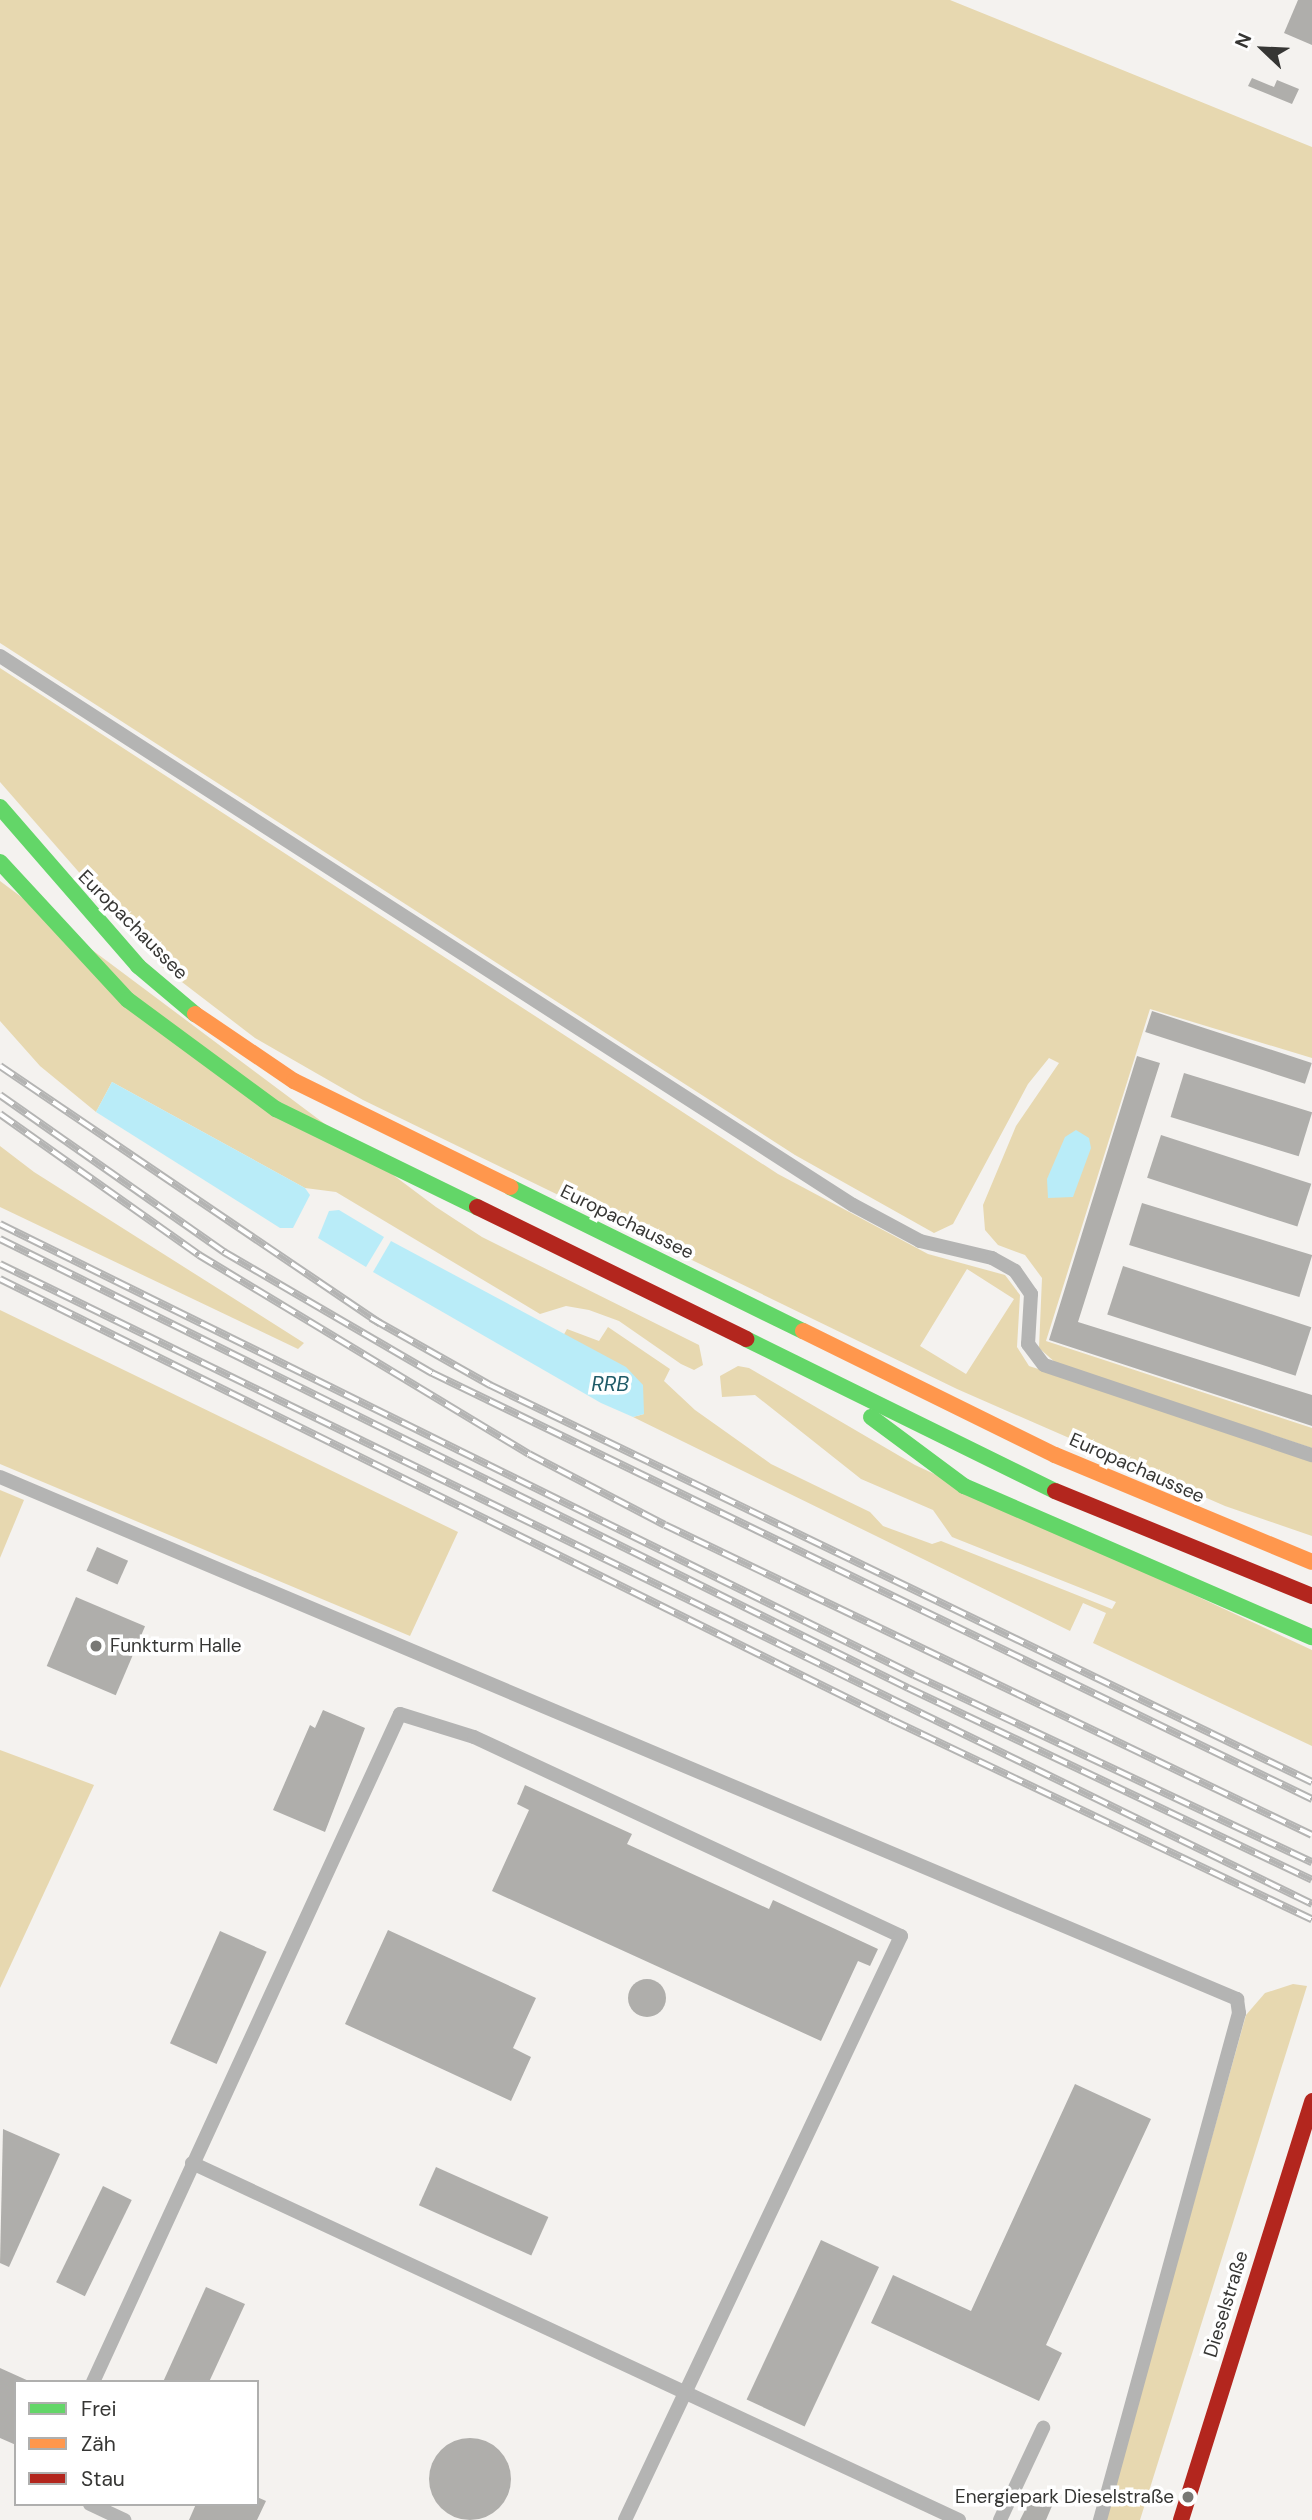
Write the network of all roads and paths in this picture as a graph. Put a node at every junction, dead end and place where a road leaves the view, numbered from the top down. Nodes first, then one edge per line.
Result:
1 (0, 656) edge
2 (0, 807) edge
3 (0, 862) edge
4 (815, 1372) junction
5 (1312, 1455) edge
6 (0, 1477) edge
7 (1312, 1562) edge
8 (1312, 1596) edge
9 (1312, 1637) edge
10 (1312, 2101) edge
11 (192, 2163) junction
12 (94, 2380) edge
13 (685, 2391) junction
14 (1043, 2428) dead end
15 (94, 2506) edge
16 (124, 2520) edge
17 (625, 2520) edge
18 (958, 2520) edge
19 (1000, 2520) edge
20 (1100, 2520) edge
21 (1181, 2520) edge

1 - 5 lane
2 - 7 main road, Europachaussee
3 - 4 main road
4 - 8 main road
4 - 9 main road
6 - 20 lane
10 - 21 main road, Dieselstraße
11 - 12 lane
11 - 13 lane
11 - 13 lane
13 - 17 lane
13 - 18 lane
14 - 19 lane
15 - 16 lane

